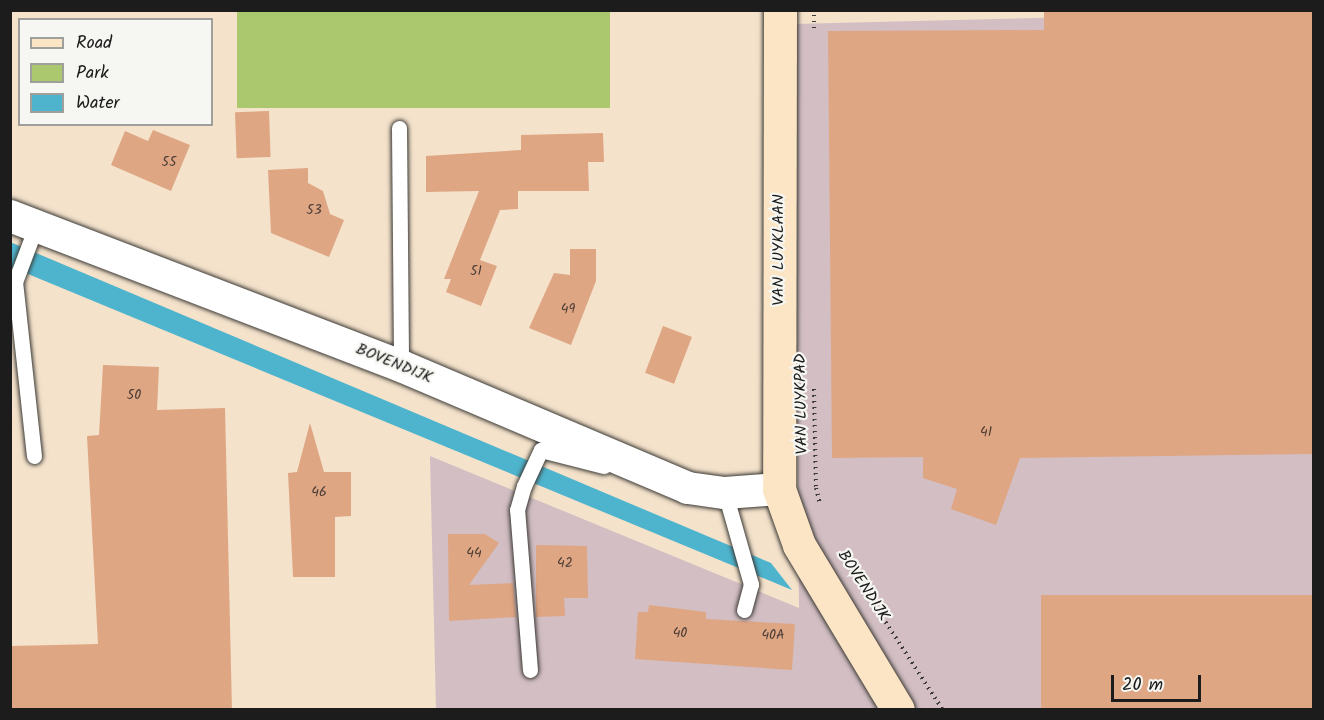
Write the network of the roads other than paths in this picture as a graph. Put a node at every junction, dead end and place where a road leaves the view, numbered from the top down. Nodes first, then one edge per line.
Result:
1 (780, 10) edge
2 (399, 128) dead end
3 (26, 227) edge
4 (401, 366) junction
5 (34, 456) dead end
6 (688, 488) junction
7 (779, 489) junction
8 (724, 493) junction
9 (744, 610) dead end
10 (530, 670) dead end
11 (898, 710) edge

1 - 7 street, VAN LUYKLAAN
2 - 4 lane
3 - 4 street, BOVENDIJK
3 - 5 lane
4 - 6 street, BOVENDIJK
6 - 8 street, BOVENDIJK
6 - 10 lane
7 - 8 street, BOVENDIJK
7 - 11 street, BOVENDIJK
8 - 9 lane

